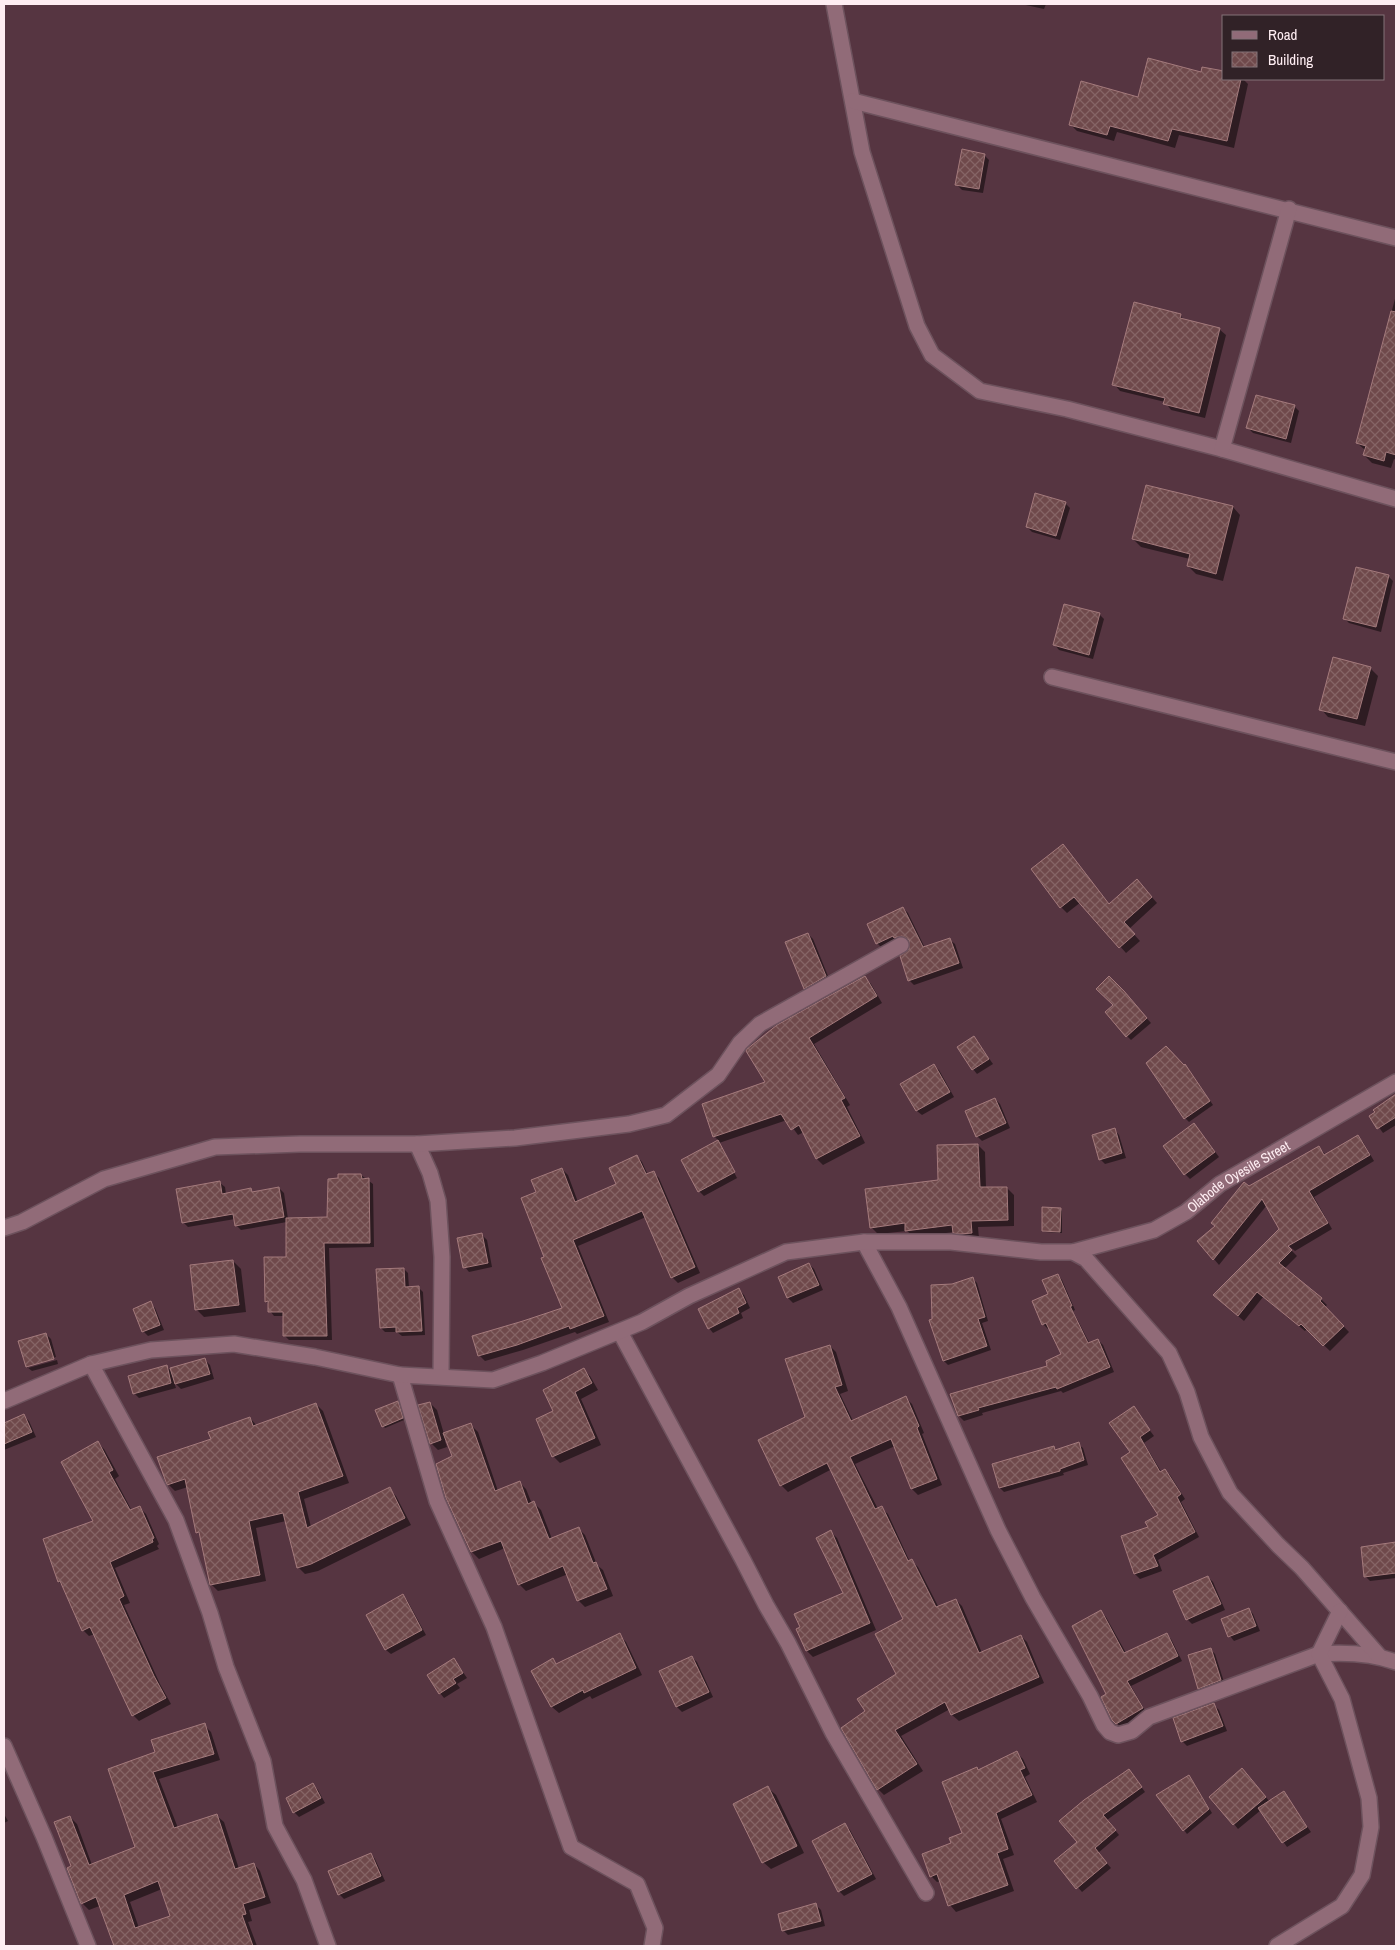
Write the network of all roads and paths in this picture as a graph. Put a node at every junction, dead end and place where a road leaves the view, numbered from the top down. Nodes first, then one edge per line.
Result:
1 (834, 4) edge
2 (853, 101) junction
3 (1289, 209) junction
4 (1396, 238) edge
5 (1222, 449) junction
6 (1396, 500) edge
7 (1052, 677) dead end
8 (1396, 762) edge
9 (901, 945) dead end
10 (1396, 1082) edge
11 (417, 1144) junction
12 (4, 1228) edge
13 (864, 1242) junction
14 (1073, 1252) junction
15 (620, 1332) junction
16 (91, 1364) junction
17 (400, 1374) junction
18 (441, 1376) junction
19 (4, 1401) edge
20 (1340, 1611) junction
21 (1319, 1654) junction
22 (1379, 1656) junction
23 (1396, 1662) edge
24 (4, 1746) edge
25 (926, 1893) dead end
26 (88, 1946) edge
27 (328, 1946) edge
28 (652, 1946) edge
29 (1277, 1946) edge

1 - 2 street
2 - 3 street
2 - 5 street
3 - 4 street
3 - 5 street
5 - 6 street
7 - 8 street
9 - 11 street
10 - 14 street, Olabode Oyesile Street
11 - 12 street
11 - 18 street
13 - 14 street, Olabode Oyesile Street
13 - 15 street, Olabode Oyesile Street
13 - 21 street
14 - 20 street
15 - 18 street, Olabode Oyesile Street
15 - 25 street
16 - 17 street, Olabode Oyesile Street
16 - 19 street, Olabode Oyesile Street
16 - 27 street
17 - 18 street, Olabode Oyesile Street
17 - 28 street
20 - 21 street
20 - 22 street
21 - 22 street
21 - 29 street
22 - 23 street
24 - 26 street

